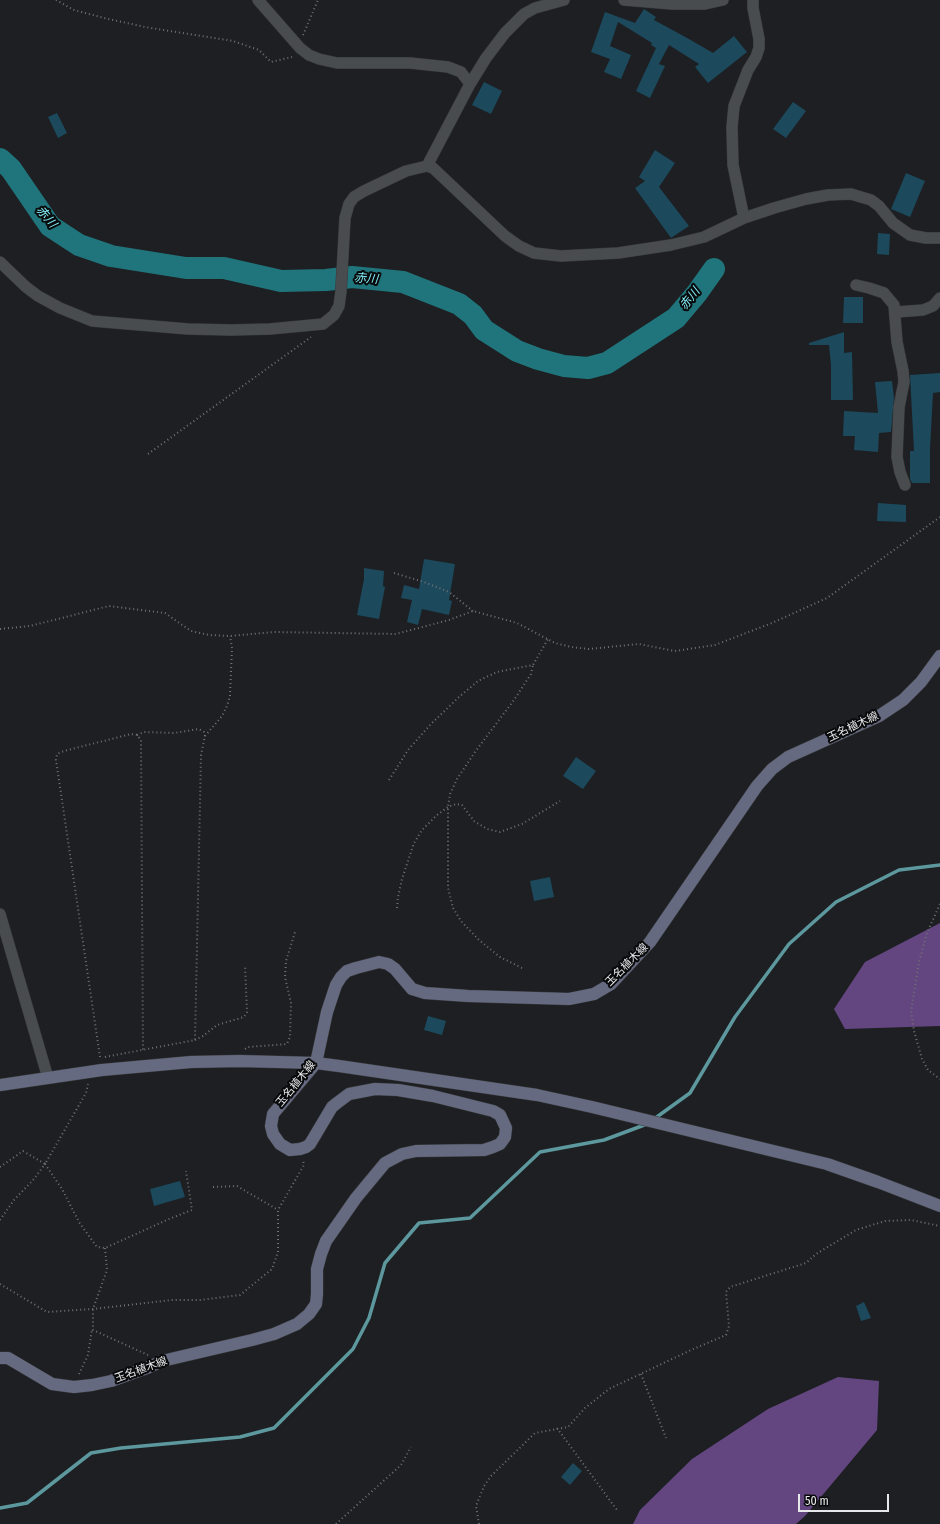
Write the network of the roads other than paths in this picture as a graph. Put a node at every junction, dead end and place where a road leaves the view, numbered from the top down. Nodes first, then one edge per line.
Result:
1 (258, 0) edge
2 (564, 0) edge
3 (624, 0) edge
4 (723, 0) edge
5 (753, 0) edge
6 (470, 84) junction
7 (427, 166) junction
8 (744, 218) junction
9 (940, 238) edge
10 (0, 262) edge
11 (856, 285) dead end
12 (940, 298) edge
13 (896, 312) junction
14 (905, 485) dead end
15 (940, 656) edge
16 (0, 914) edge
17 (316, 1064) junction
18 (48, 1078) junction
19 (0, 1085) edge
20 (940, 1206) edge
21 (0, 1358) edge

1 - 6 street
2 - 6 street
3 - 4 street
5 - 8 street
6 - 7 street
7 - 8 street
7 - 10 street
8 - 9 street
11 - 13 street
12 - 13 street
13 - 14 street
15 - 17 main road, 玉名植木線
16 - 18 street
17 - 18 main road
17 - 20 main road
17 - 21 main road, 玉名植木線
18 - 19 main road

